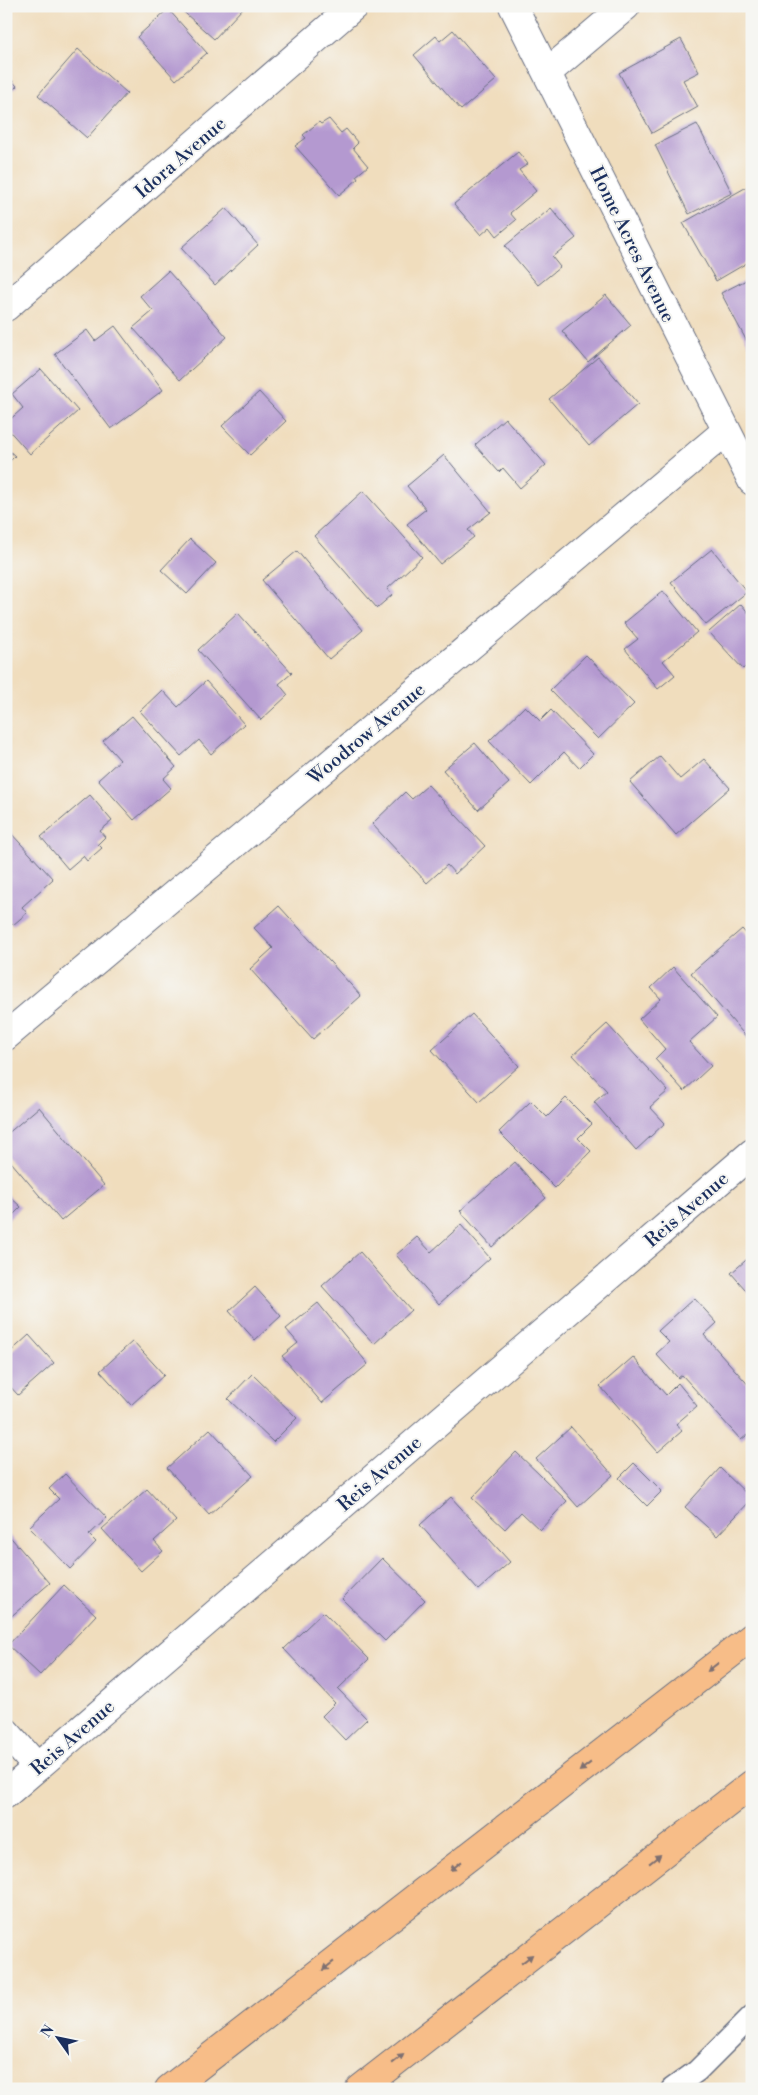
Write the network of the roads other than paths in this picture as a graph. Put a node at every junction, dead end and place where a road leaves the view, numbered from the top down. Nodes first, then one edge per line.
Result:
1 (354, 6) edge
2 (513, 6) edge
3 (626, 6) edge
4 (548, 72) junction
5 (6, 307) edge
6 (726, 431) junction
7 (752, 482) edge
8 (6, 1036) edge
9 (752, 1153) edge
10 (752, 1637) edge
11 (6, 1732) edge
12 (37, 1767) junction
13 (752, 1784) edge
14 (6, 1794) edge
15 (752, 2016) edge
16 (169, 2089) edge
17 (360, 2089) edge
18 (672, 2089) edge

1 - 5 street, Idora Avenue
2 - 4 street, Home Acres Avenue
3 - 4 street
4 - 6 street, Home Acres Avenue
6 - 7 street, Home Acres Avenue
6 - 8 street, Woodrow Avenue
9 - 12 street, Reis Avenue
10 -> 16 highway
11 - 12 street
12 - 14 street, Reis Avenue
17 -> 13 highway
15 - 18 lane

